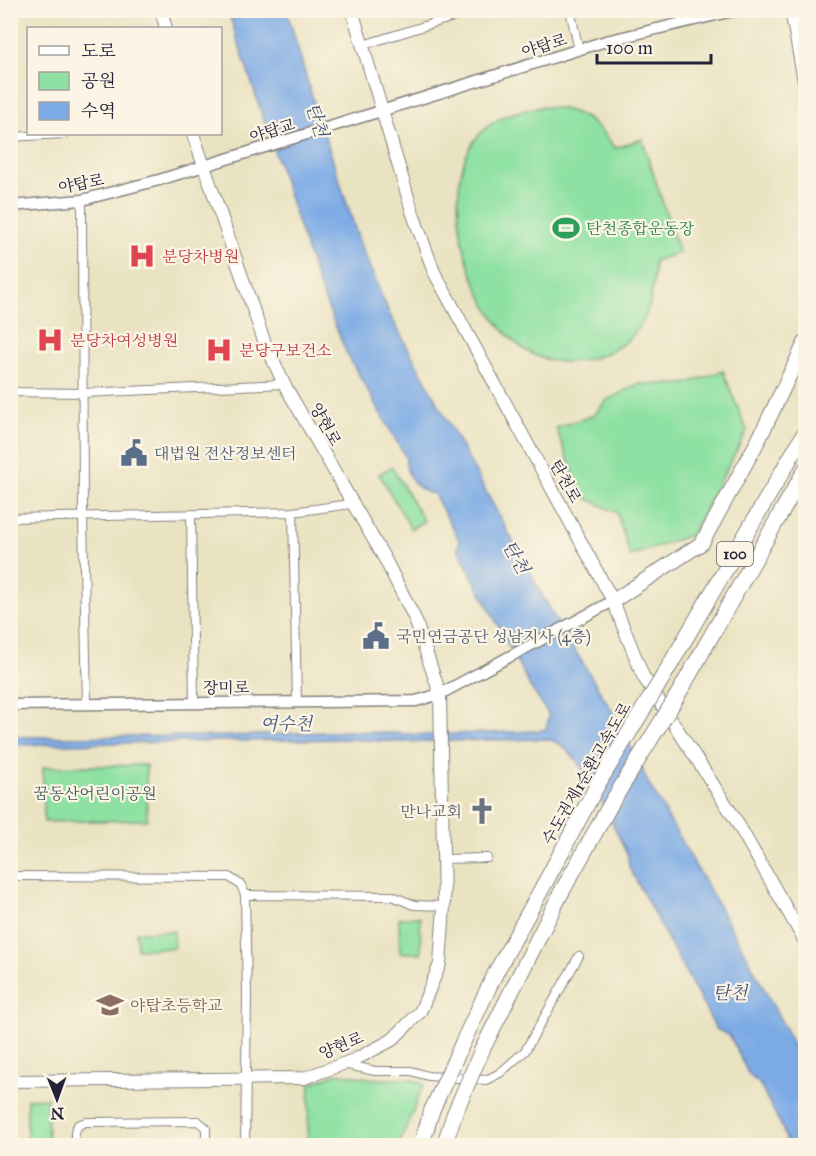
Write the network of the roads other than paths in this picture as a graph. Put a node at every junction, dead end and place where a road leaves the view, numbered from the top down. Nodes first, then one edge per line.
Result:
1 (161, 10) edge
2 (352, 10) edge
3 (476, 10) edge
4 (570, 10) edge
5 (737, 10) edge
6 (783, 10) edge
7 (796, 14) edge
8 (166, 27) edge
9 (806, 38) edge
10 (363, 45) junction
11 (579, 50) junction
12 (806, 86) edge
13 (381, 111) junction
14 (363, 117) joint
15 (46, 135) edge
16 (193, 135) edge
17 (10, 137) edge
18 (224, 160) joint
19 (204, 166) junction
20 (82, 200) junction
21 (10, 206) edge
22 (806, 341) edge
23 (284, 384) junction
24 (10, 392) edge
25 (84, 393) junction
26 (806, 431) edge
27 (806, 469) edge
28 (351, 504) junction
29 (293, 512) junction
30 (191, 514) junction
31 (10, 518) edge
32 (83, 518) junction
33 (613, 601) junction
34 (440, 694) junction
35 (297, 702) junction
36 (87, 703) junction
37 (194, 703) junction
38 (10, 705) edge
39 (487, 858) dead end
40 (443, 859) junction
41 (10, 876) edge
42 (245, 895) junction
43 (444, 906) junction
44 (806, 943) edge
45 (579, 956) dead end
46 (343, 1064) junction
47 (246, 1078) junction
48 (10, 1081) edge
49 (75, 1146) edge
50 (206, 1146) edge
51 (245, 1146) edge
52 (421, 1146) edge
53 (444, 1146) edge

1 - 8 main road
2 - 10 main road, 탄천로
3 - 10 street
4 - 11 street
5 - 11 street, 야탑로
6 - 7 highway
7 - 9 highway
7 - 12 highway
10 - 13 main road, 탄천로
11 - 13 street, 야탑로
13 - 14 street, 야탑로
13 - 33 main road, 탄천로
14 - 18 street, 야탑교
15 - 17 street
16 - 19 main road, 양현로
18 - 19 street, 야탑로
19 - 20 street, 야탑로
19 - 23 main road, 양현로
20 - 21 street, 야탑로
20 - 25 street
22 - 33 highway
23 - 25 street
23 - 28 main road, 양현로
24 - 25 street
25 - 32 street
26 - 52 highway, 수도권제1순환고속도로 / 100, bridge
27 - 53 highway, 100, bridge
28 - 29 street
28 - 34 main road, 양현로
29 - 30 street
29 - 35 street
30 - 32 street
30 - 37 street
31 - 32 street
32 - 36 street
33 - 34 street, 장미로
33 - 44 main road, 탄천로
34 - 35 street, 장미로
34 - 40 main road, 양현로
35 - 37 street, 장미로
36 - 37 street, 장미로
36 - 38 street, 장미로
39 - 40 street
40 - 43 main road, 양현로
41 - 42 street
42 - 43 street
42 - 47 street
43 - 46 main road, 양현로
45 - 46 street
46 - 47 main road, 양현로
47 - 48 main road, 양현로
47 - 51 street
49 - 50 street

